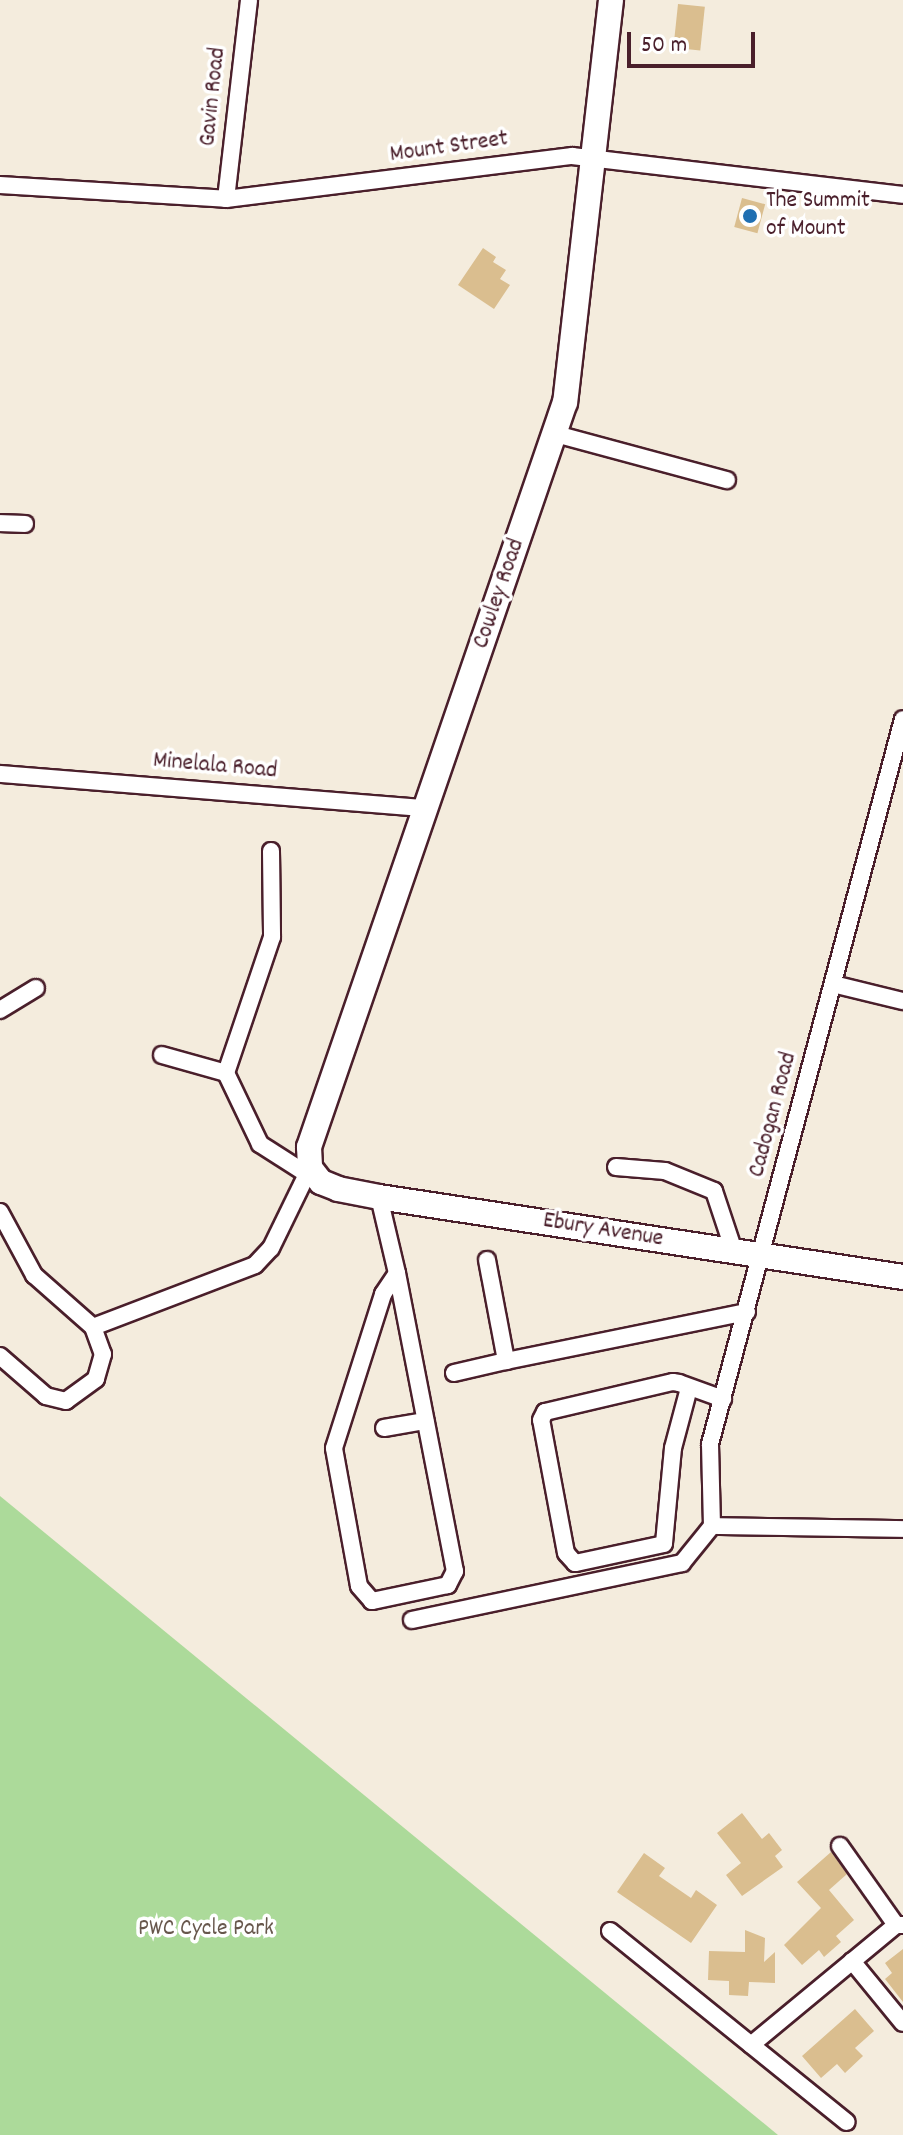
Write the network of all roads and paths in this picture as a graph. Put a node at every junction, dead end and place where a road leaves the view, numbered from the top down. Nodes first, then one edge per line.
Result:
1 (249, 0) edge
2 (611, 0) edge
3 (593, 160) junction
4 (0, 185) edge
5 (903, 195) edge
6 (226, 199) junction
7 (556, 434) junction
8 (727, 480) dead end
9 (0, 523) edge
10 (25, 524) dead end
11 (903, 719) edge
12 (0, 774) edge
13 (427, 808) junction
14 (271, 851) dead end
15 (833, 984) junction
16 (36, 988) dead end
17 (903, 1001) edge
18 (0, 1010) edge
19 (162, 1055) dead end
20 (226, 1073) junction
21 (616, 1167) dead end
22 (309, 1171) junction
23 (379, 1197) junction
24 (0, 1212) edge
25 (734, 1251) junction
26 (762, 1255) junction
27 (487, 1260) dead end
28 (397, 1273) junction
29 (903, 1277) edge
30 (747, 1312) junction
31 (93, 1327) junction
32 (0, 1356) edge
33 (506, 1361) junction
34 (454, 1373) dead end
35 (689, 1388) junction
36 (723, 1399) junction
37 (425, 1421) junction
38 (384, 1428) dead end
39 (712, 1526) junction
40 (903, 1529) edge
41 (412, 1620) dead end
42 (840, 1846) dead end
43 (900, 1925) edge
44 (610, 1931) dead end
45 (852, 1961) junction
46 (903, 2023) edge
47 (751, 2045) junction
48 (847, 2122) dead end

1 - 6 street, Gavin Road
2 - 3 street, Cowley Road
3 - 5 street, Mount Street
3 - 6 street, Mount Street
3 - 7 street, Cowley Road
4 - 6 street, Mount Street
7 - 8 street
7 - 13 street, Cowley Road
9 - 10 street
11 - 15 street, Cadogan Road
12 - 13 street, Minelala Road
13 - 22 street, Cowley Road
14 - 20 street
15 - 17 street
15 - 26 street, Cadogan Road
16 - 18 street
19 - 20 street
20 - 22 street
21 - 25 street
22 - 23 street, Ebury Avenue
22 - 31 street
23 - 25 street, Ebury Avenue
23 - 28 street
24 - 31 street
25 - 26 street, Ebury Avenue
26 - 29 street, Ebury Avenue
26 - 30 street, Cadogan Road
27 - 33 street
28 - 37 street
28 - 37 street
30 - 33 street
30 - 36 street, Cadogan Road
31 - 32 street
33 - 34 street
35 - 35 street
35 - 36 street
36 - 39 street, Cadogan Road
37 - 38 street
39 - 40 street
39 - 41 street
42 - 43 street
43 - 45 street
44 - 47 street
45 - 46 street
45 - 47 street
47 - 48 street

